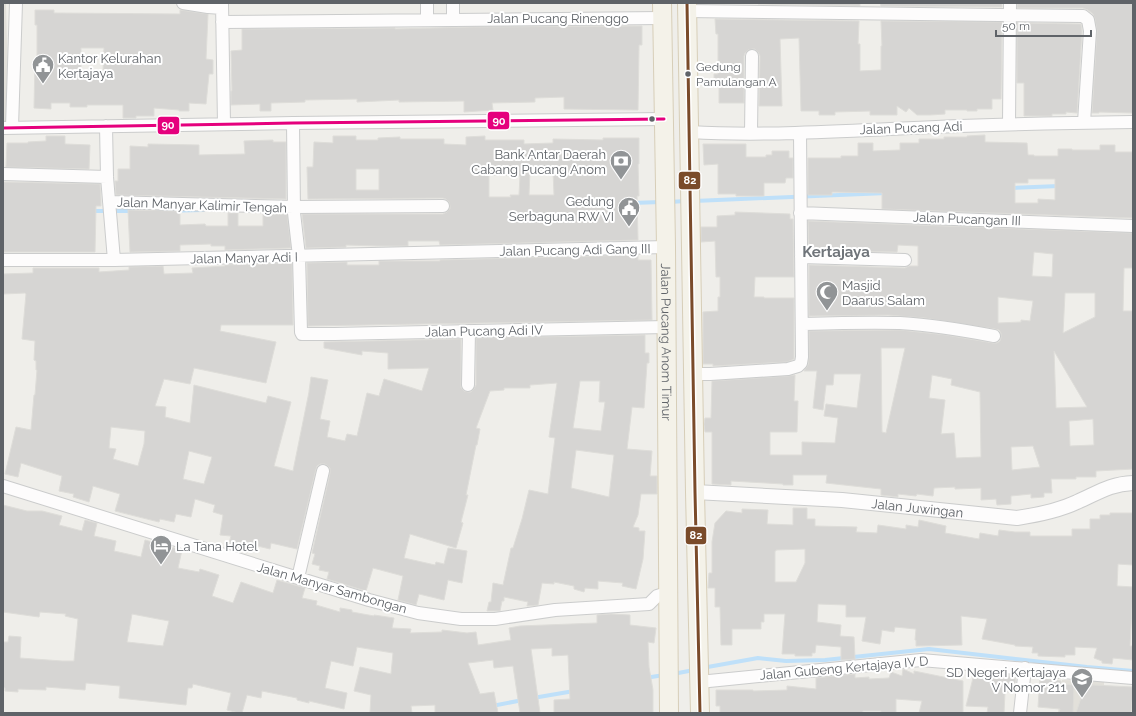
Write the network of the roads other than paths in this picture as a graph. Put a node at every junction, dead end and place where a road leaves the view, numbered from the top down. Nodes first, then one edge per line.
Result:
1 (16, 3) edge
2 (183, 3) edge
3 (427, 3) edge
4 (453, 3) edge
5 (222, 5) edge
6 (687, 7) edge
7 (1010, 9) edge
8 (662, 10) edge
9 (427, 19) junction
10 (453, 19) junction
11 (222, 22) junction
12 (752, 56) dead end
13 (664, 119) junction
14 (1084, 122) junction
15 (1133, 122) edge
16 (293, 123) junction
17 (224, 124) junction
18 (1009, 124) junction
19 (106, 126) junction
20 (7, 128) edge
21 (690, 132) junction
22 (751, 133) junction
23 (800, 133) junction
24 (3, 174) edge
25 (107, 177) junction
26 (443, 206) dead end
27 (110, 207) junction
28 (294, 210) junction
29 (800, 213) junction
30 (1133, 226) edge
31 (666, 247) junction
32 (484, 252) joint
33 (299, 256) junction
34 (801, 257) junction
35 (3, 260) edge
36 (114, 260) junction
37 (904, 260) dead end
38 (802, 324) junction
39 (666, 327) junction
40 (469, 331) junction
41 (994, 336) dead end
42 (694, 374) junction
43 (468, 385) dead end
44 (323, 471) dead end
45 (1133, 484) edge
46 (3, 486) edge
47 (695, 492) junction
48 (298, 578) junction
49 (668, 593) junction
50 (649, 604) junction
51 (668, 615) junction
52 (1025, 668) junction
53 (699, 673) junction
54 (1133, 678) edge
55 (669, 713) edge
56 (700, 713) edge
57 (1020, 713) edge

1 - 20 street
2 - 5 street
3 - 9 street
4 - 10 street
5 - 11 street
6 - 7 street
6 - 21 main road, Jalan Pucang Anom Timur
7 - 14 street
7 - 18 street
8 - 10 street, Jalan Pucang Rinenggo
8 - 13 main road, Jalan Pucang Anom Timur
9 - 10 street, Jalan Pucang Rinenggo
9 - 11 street, Jalan Pucang Rinenggo
11 - 17 street
12 - 22 street
13 - 16 street
13 - 31 main road, Jalan Pucang Anom Timur
14 - 15 street, Jalan Pucang Adi
14 - 18 street, Jalan Pucang Adi
16 - 17 street
16 - 28 street
17 - 19 street
18 - 23 street, Jalan Pucang Adi
19 - 20 street
19 - 25 street
21 - 22 street, Jalan Pucang Adi
21 - 42 main road, Jalan Pucang Anom Timur
22 - 23 street, Jalan Pucang Adi
23 - 29 street
24 - 25 street
25 - 27 street
26 - 28 street, Jalan Manyar Kalimir Tengah
27 - 28 street, Jalan Manyar Kalimir Tengah
27 - 36 street
28 - 33 street
29 - 30 street, Jalan Pucangan III
29 - 34 street
31 - 32 street, Jalan Pucang Adi Gang III
31 - 39 main road, Jalan Pucang Anom Timur
32 - 33 street, Jalan Manyar Adi I
33 - 36 street, Jalan Manyar Adi I
33 - 40 street, Jalan Pucang Adi IV
34 - 37 street
34 - 38 street
35 - 36 street, Jalan Manyar Adi I
38 - 41 street
38 - 42 street
39 - 40 street, Jalan Pucang Adi IV
39 - 49 main road, Jalan Pucang Anom Timur
40 - 43 street
42 - 47 main road, Jalan Pucang Anom Timur
44 - 48 street
45 - 47 street, Jalan Juwingan
46 - 48 street, Jalan Manyar Sambongan
47 - 53 main road, Jalan Pucang Anom Timur
48 - 50 street, Jalan Manyar Sambongan
49 - 50 street, Jalan Manyar Sambongan
49 - 51 main road, Jalan Pucang Anom Timur
50 - 51 street
51 - 55 main road, Jalan Pucang Anom Timur
52 - 53 street, Jalan Gubeng Kertajaya IV D
52 - 54 street, Jalan Gubeng Kertajaya IV D
52 - 57 street
53 - 56 main road, Jalan Pucang Anom Timur

